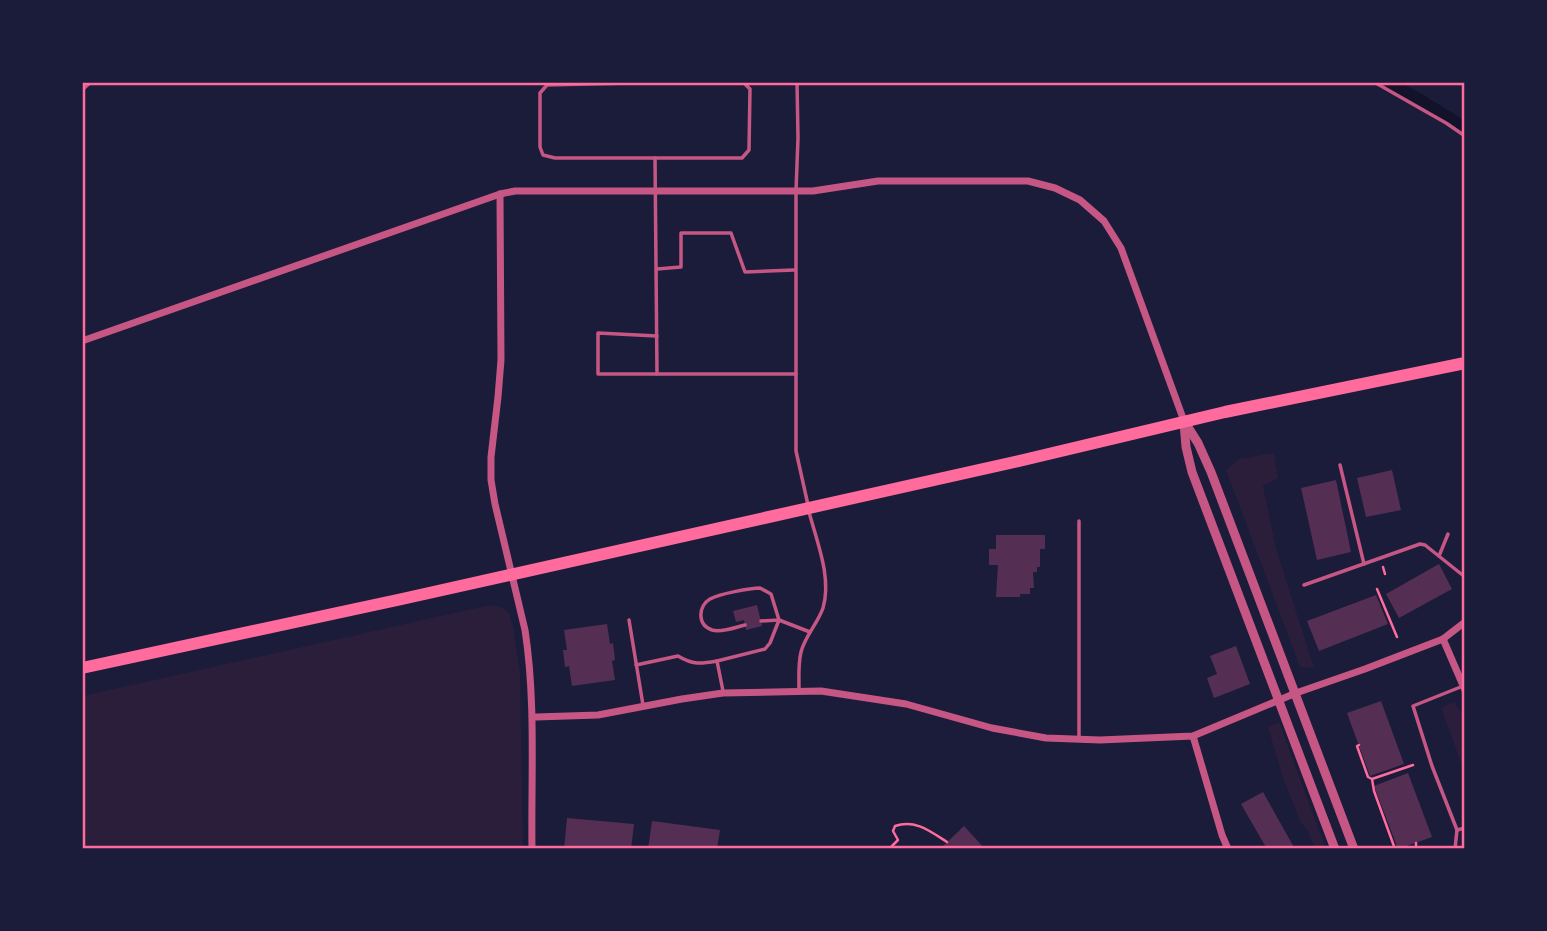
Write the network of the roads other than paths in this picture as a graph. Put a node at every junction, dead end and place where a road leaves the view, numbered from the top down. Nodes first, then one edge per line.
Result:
1 (91, 82) edge
2 (671, 82) edge
3 (743, 82) edge
4 (797, 82) edge
5 (1374, 82) edge
6 (82, 90) edge
7 (1465, 136) edge
8 (655, 158) junction
9 (656, 191) junction
10 (796, 191) junction
11 (500, 194) junction
12 (657, 269) junction
13 (795, 270) junction
14 (657, 336) junction
15 (82, 341) edge
16 (1465, 363) edge
17 (657, 374) junction
18 (796, 374) junction
19 (1184, 421) junction
20 (1340, 465) dead end
21 (808, 508) junction
22 (1079, 521) dead end
23 (1448, 534) dead end
24 (1439, 556) junction
25 (1364, 564) junction
26 (511, 574) junction
27 (1465, 577) edge
28 (1304, 585) dead end
29 (629, 620) dead end
30 (779, 620) junction
31 (761, 621) dead end
32 (1465, 622) edge
33 (745, 625) dead end
34 (810, 632) junction
35 (1443, 639) junction
36 (717, 661) junction
37 (636, 665) junction
38 (82, 668) edge
39 (1464, 688) edge
40 (799, 692) junction
41 (723, 693) junction
42 (1296, 693) junction
43 (1279, 699) junction
44 (643, 707) junction
45 (536, 717) dead end
46 (1193, 736) junction
47 (1079, 739) junction
48 (1465, 828) edge
49 (1457, 830) junction
50 (532, 849) edge
51 (1228, 849) edge
52 (1335, 849) edge
53 (1354, 849) edge
54 (1455, 849) edge

1 - 6 lane
2 - 8 lane
3 - 8 lane
4 - 10 lane
5 - 7 lane
8 - 9 lane
9 - 10 street
9 - 11 street
9 - 12 lane
10 - 13 lane
10 - 19 street
11 - 15 street
11 - 26 street
12 - 13 lane
12 - 14 lane
13 - 18 lane
14 - 17 lane
14 - 17 lane
16 - 19 main road
17 - 18 lane
18 - 21 lane
19 - 21 main road
19 - 42 street
19 - 43 street
20 - 25 lane
21 - 26 main road
21 - 34 lane
22 - 47 lane
23 - 24 lane
24 - 25 lane
24 - 27 lane
25 - 28 lane
26 - 38 main road
26 - 50 street
29 - 37 lane
30 - 31 lane
30 - 33 lane
30 - 34 lane
30 - 36 lane
32 - 35 street
34 - 40 lane
35 - 39 street
35 - 42 street
36 - 37 lane
36 - 41 lane
37 - 44 lane
39 - 49 lane
40 - 41 street
40 - 47 street
41 - 44 street
42 - 43 street
42 - 53 street
43 - 46 street
43 - 52 street
44 - 45 street
46 - 47 street
46 - 51 street
48 - 49 lane
49 - 54 lane

